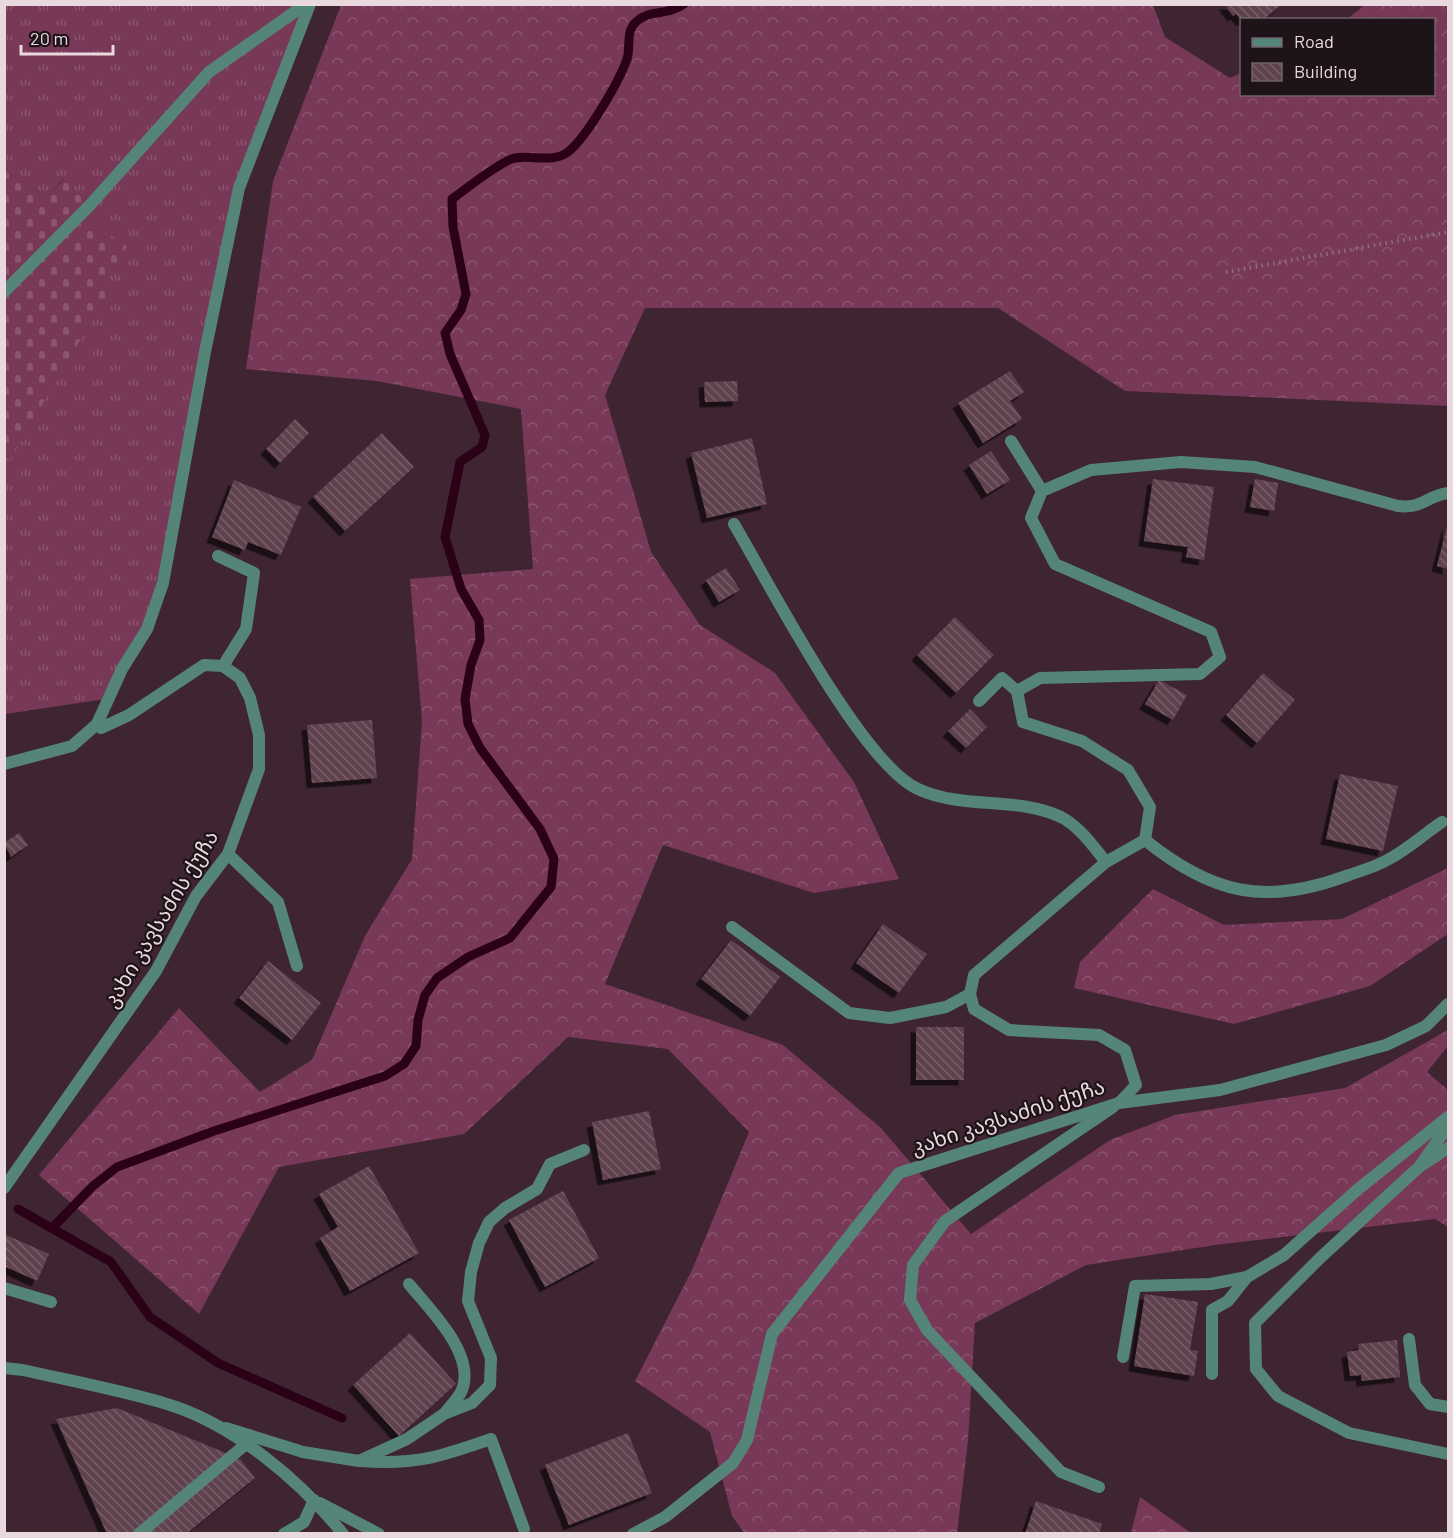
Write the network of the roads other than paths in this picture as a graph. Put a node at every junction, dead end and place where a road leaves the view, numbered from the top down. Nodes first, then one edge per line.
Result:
1 (308, 4) edge
2 (4, 292) edge
3 (1011, 441) dead end
4 (1042, 491) junction
5 (1449, 493) edge
6 (734, 524) dead end
7 (218, 556) dead end
8 (223, 666) junction
9 (1017, 691) junction
10 (979, 701) dead end
11 (96, 724) junction
12 (4, 764) edge
13 (1442, 822) dead end
14 (1145, 840) junction
15 (228, 854) junction
16 (1106, 862) junction
17 (732, 927) dead end
18 (297, 966) dead end
19 (970, 994) junction
20 (1449, 1004) edge
21 (1119, 1103) junction
22 (1449, 1117) edge
23 (1449, 1126) edge
24 (1449, 1148) edge
25 (584, 1150) dead end
26 (1419, 1167) junction
27 (4, 1188) edge
28 (1247, 1277) junction
29 (409, 1284) dead end
30 (4, 1288) edge
31 (51, 1302) dead end
32 (1409, 1339) dead end
33 (1123, 1357) dead end
34 (4, 1368) edge
35 (1212, 1374) dead end
36 (1449, 1407) edge
37 (444, 1414) junction
38 (219, 1426) junction
39 (246, 1444) junction
40 (1449, 1454) edge
41 (359, 1461) junction
42 (1098, 1487) dead end
43 (314, 1500) junction
44 (524, 1528) dead end
45 (139, 1533) edge
46 (284, 1533) edge
47 (342, 1533) edge
48 (379, 1533) edge
49 (633, 1533) edge

1 - 2 street
1 - 11 street
3 - 4 street
4 - 5 street
4 - 9 street
6 - 16 street
7 - 8 street
8 - 11 street
8 - 15 street, კახი კავსაძის ქუჩა
9 - 10 street
9 - 14 street
11 - 12 street
13 - 14 street
14 - 16 street
15 - 18 street
15 - 27 street, კახი კავსაძის ქუჩა
16 - 19 street
17 - 19 street
19 - 21 street, კახი კავსაძის ქუჩა
20 - 21 street
21 - 42 street
21 - 49 street, კახი კავსაძის ქუჩა
22 - 28 street
23 - 26 street
24 - 26 street
25 - 37 street
26 - 40 street
28 - 33 street
28 - 35 street
29 - 37 street
30 - 31 street
32 - 36 street
34 - 38 street
37 - 41 street
38 - 39 street
38 - 41 street
39 - 43 street
39 - 45 street
41 - 44 street
43 - 46 street
43 - 47 street
43 - 48 street

